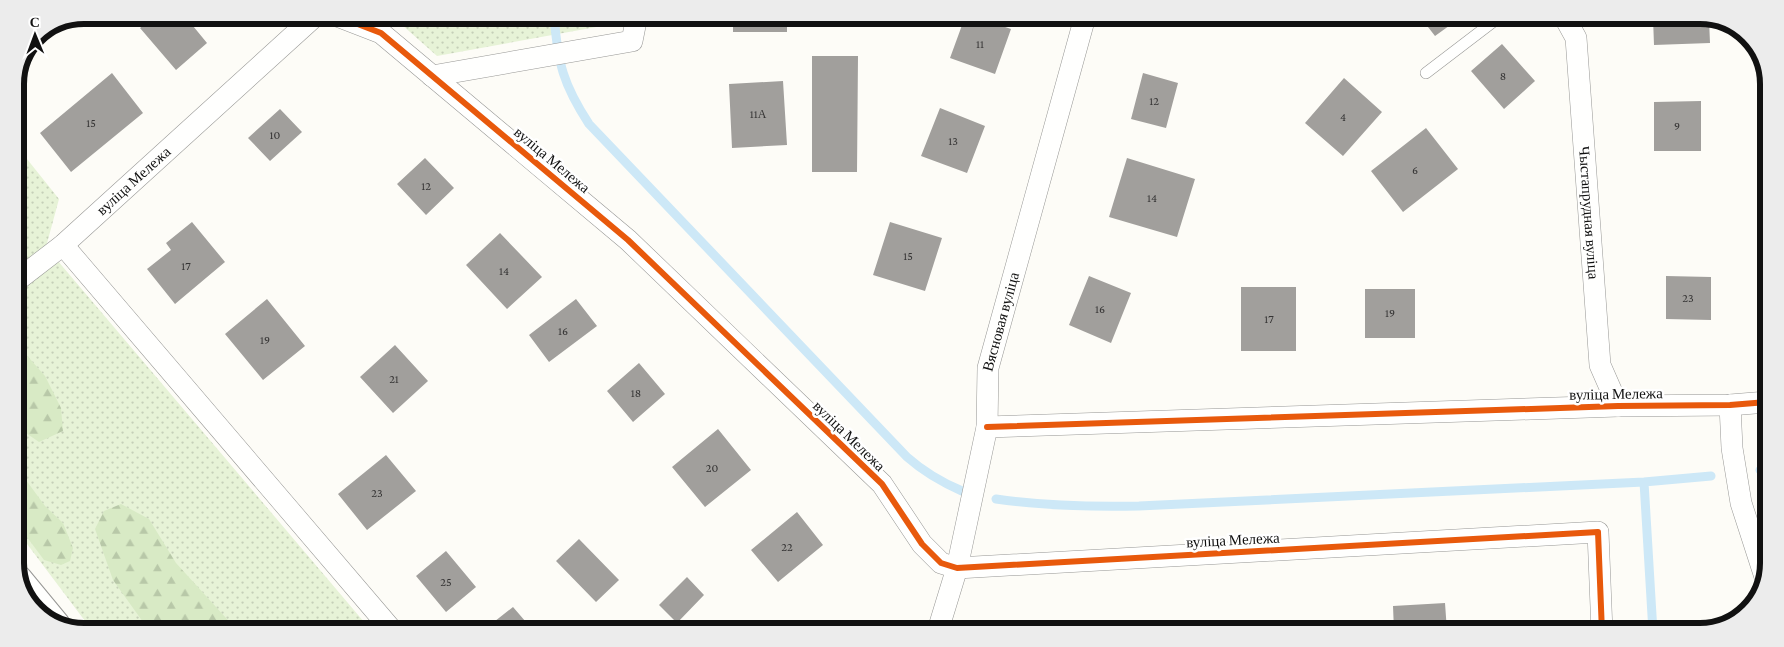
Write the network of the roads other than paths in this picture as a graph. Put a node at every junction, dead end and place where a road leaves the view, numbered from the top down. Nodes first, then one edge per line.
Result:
1 (306, 24) edge
2 (358, 24) edge
3 (635, 24) edge
4 (1082, 24) edge
5 (1490, 24) edge
6 (1568, 24) edge
7 (1426, 73) dead end
8 (432, 76) junction
9 (63, 245) junction
10 (24, 275) edge
11 (1760, 403) edge
12 (1730, 405) junction
13 (1618, 406) junction
14 (987, 427) junction
15 (1760, 559) edge
16 (957, 568) junction
17 (386, 623) edge
18 (940, 623) edge
19 (1602, 623) edge

1 - 9 street, вуліца Мележа
2 - 8 street, вуліца Мележа
3 - 8 street
4 - 14 street, Вясновая вуліца
5 - 7 lane
6 - 13 street, Чыстапрудная вуліца
8 - 16 street, вуліца Мележа
9 - 10 street, вуліца Мележа
9 - 17 street
11 - 12 street, вуліца Мележа
12 - 13 street, вуліца Мележа
12 - 15 street
13 - 14 street, вуліца Мележа
14 - 16 street, Вясновая вуліца
16 - 18 street, Вясновая вуліца
16 - 19 street, вуліца Мележа

